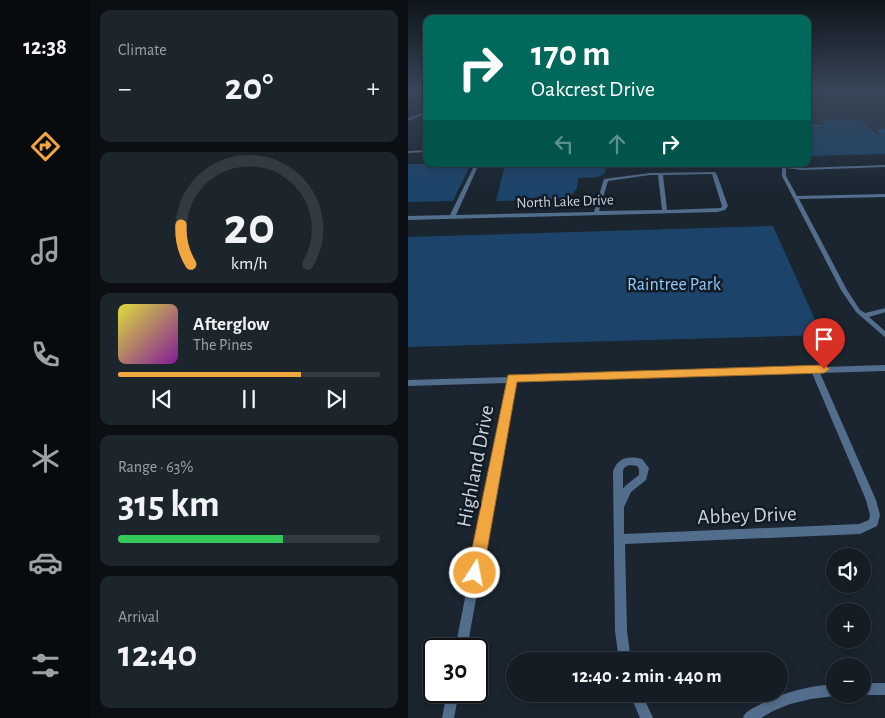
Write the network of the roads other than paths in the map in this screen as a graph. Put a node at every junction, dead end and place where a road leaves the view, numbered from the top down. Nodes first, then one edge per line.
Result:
1 (423, 151) edge
2 (408, 152) edge
3 (886, 166) edge
4 (476, 167) edge
5 (784, 167) joint
6 (660, 174) junction
7 (886, 195) edge
8 (795, 198) junction
9 (665, 211) junction
10 (596, 213) junction
11 (452, 217) junction
12 (408, 218) edge
13 (886, 310) edge
14 (863, 316) junction
15 (886, 336) edge
16 (886, 368) edge
17 (815, 370) junction
18 (512, 378) junction
19 (408, 383) edge
20 (620, 504) dead end
21 (620, 539) junction
22 (463, 638) edge
23 (624, 652) edge
24 (871, 689) edge
25 (886, 689) edge
26 (826, 691) edge
27 (640, 702) edge
28 (451, 703) edge
29 (448, 718) edge
30 (647, 718) edge
31 (749, 718) edge

1 - 2 street
3 - 5 street
4 - 11 street
5 - 8 street
6 - 9 street
6 - 9 street, North Lake Drive
6 - 10 street
7 - 8 street
8 - 14 street
9 - 10 street, North Lake Drive
10 - 11 street, North Lake Drive
11 - 12 street, North Lake Drive
13 - 14 street
14 - 15 street
16 - 17 street
17 - 18 street
17 - 21 street, Abbey Drive
18 - 19 street
18 - 22 street, Highland Drive
20 - 21 street
21 - 23 street
24 - 25 street
26 - 31 street
27 - 30 street
28 - 29 street

